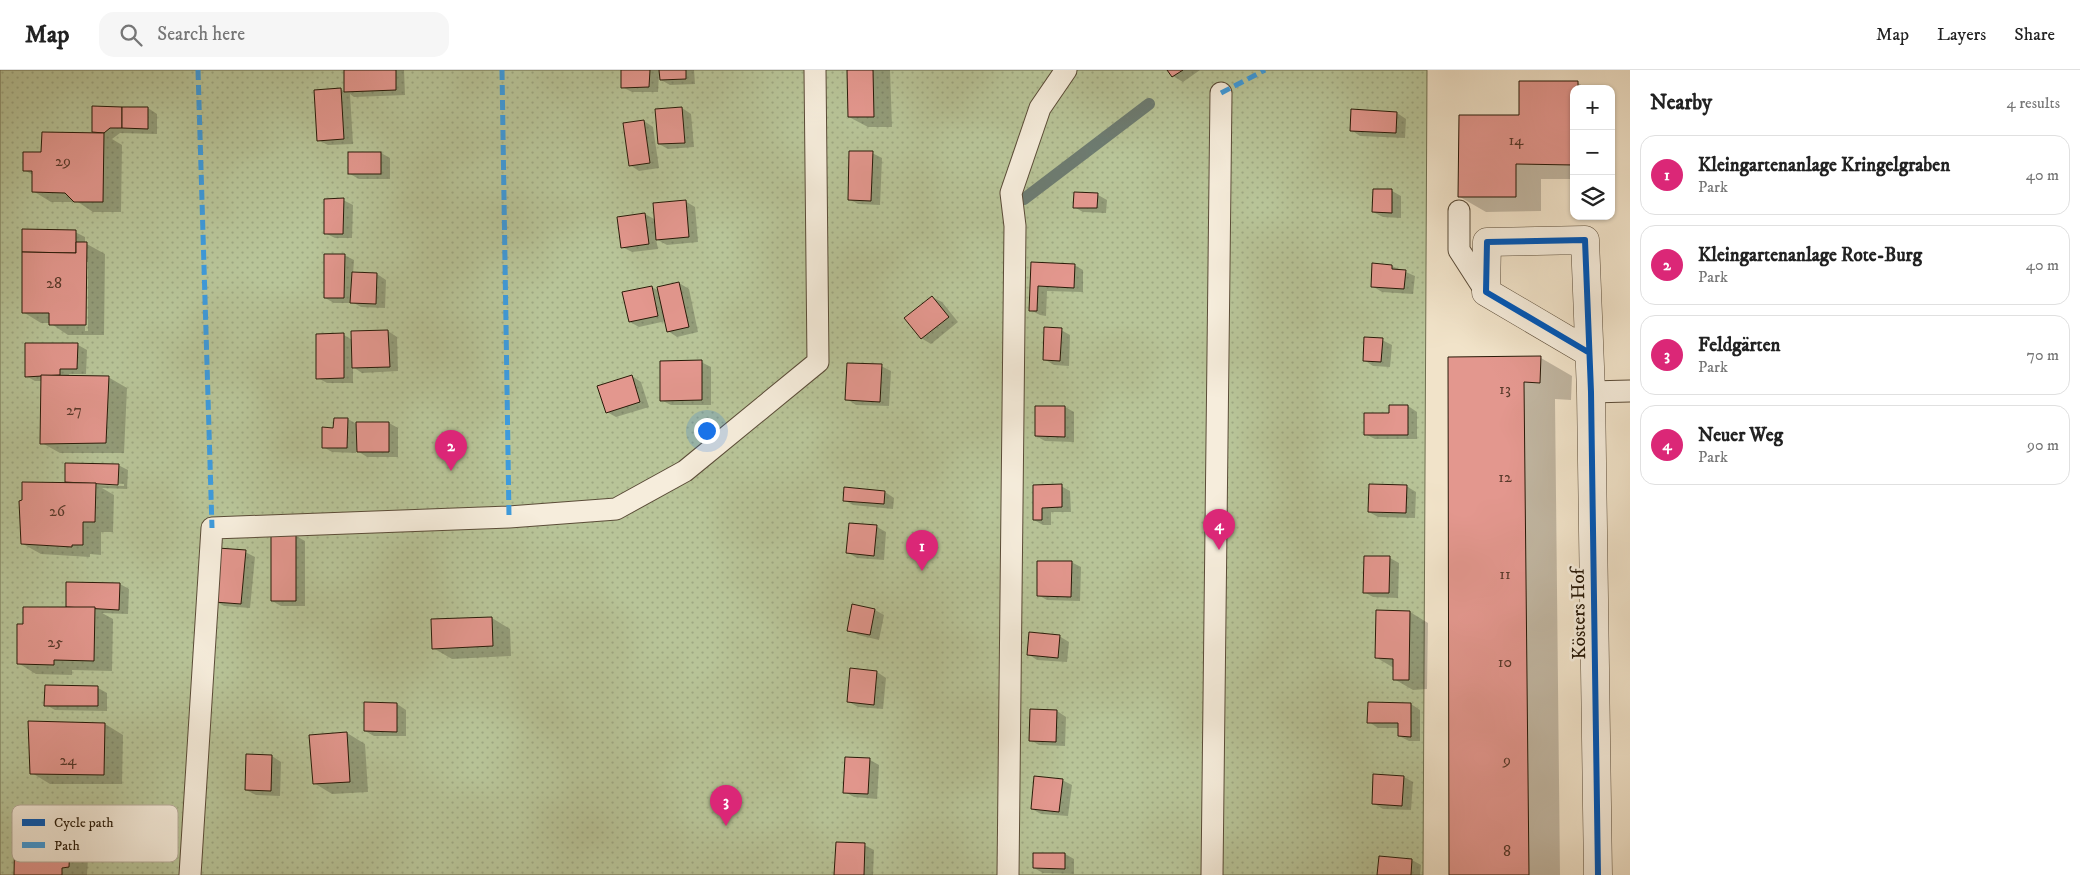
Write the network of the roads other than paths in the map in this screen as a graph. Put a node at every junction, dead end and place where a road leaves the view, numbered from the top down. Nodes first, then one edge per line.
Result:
1 (814, 70) edge
2 (1066, 70) edge
3 (1221, 93) dead end
4 (1459, 211) dead end
5 (1486, 292) junction
6 (1588, 352) junction
7 (1630, 391) edge
8 (1591, 392) junction
9 (190, 875) edge
10 (1008, 875) edge
11 (1212, 875) edge
12 (1598, 875) edge

1 - 9 lane
2 - 10 lane
3 - 11 lane
4 - 5 lane
5 - 6 street
5 - 6 street, Kösters Hof
6 - 8 street, Kösters Hof
7 - 8 lane
8 - 12 street, Kösters Hof

